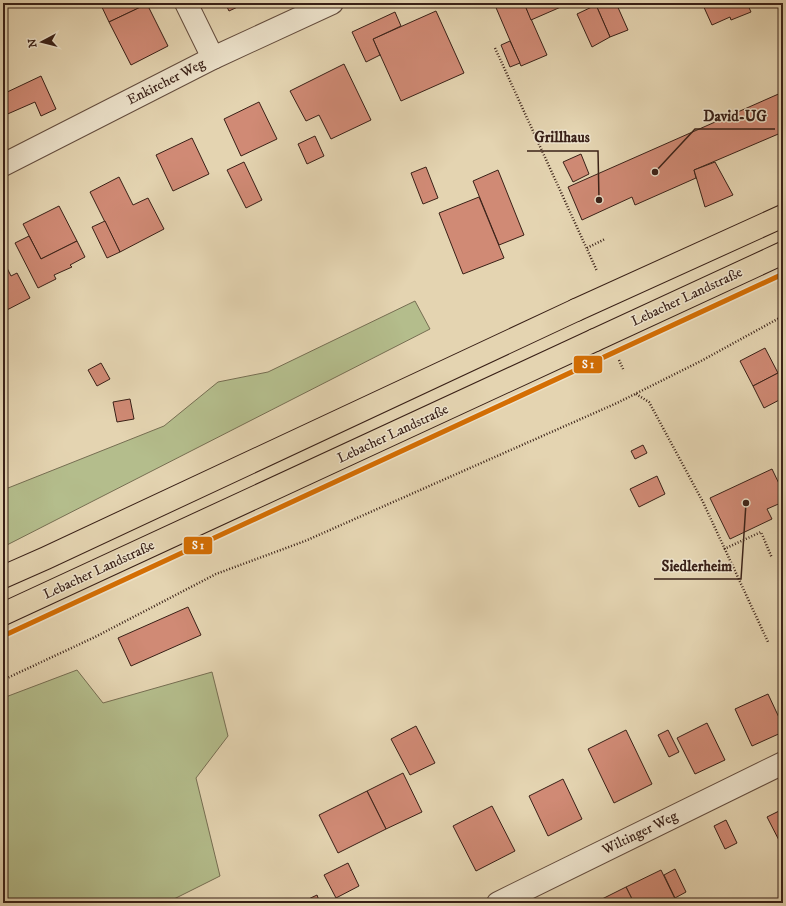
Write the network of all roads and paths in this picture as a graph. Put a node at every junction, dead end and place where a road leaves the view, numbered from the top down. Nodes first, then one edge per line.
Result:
1 (186, 3) edge
2 (332, 3) edge
3 (495, 48) dead end
4 (213, 58) junction
5 (3, 165) edge
6 (783, 216) edge
7 (605, 240) dead end
8 (587, 248) junction
9 (783, 253) edge
10 (585, 306) junction
11 (783, 316) edge
12 (619, 360) dead end
13 (624, 371) dead end
14 (635, 394) junction
15 (724, 549) junction
16 (772, 558) dead end
17 (3, 577) edge
18 (3, 614) edge
19 (768, 642) dead end
20 (3, 680) edge
21 (783, 763) edge
22 (498, 903) edge

1 - 4 street
2 - 4 street, Enkircher Weg
3 - 8 path
4 - 5 street, Enkircher Weg
6 - 10 main road
7 - 8 path
8 - 10 path
9 - 18 main road, Lebacher Landstraße
10 - 17 main road
11 - 14 path
12 - 13 path
14 - 15 path
14 - 20 path
15 - 16 path
15 - 19 path
21 - 22 street, Wiltinger Weg

